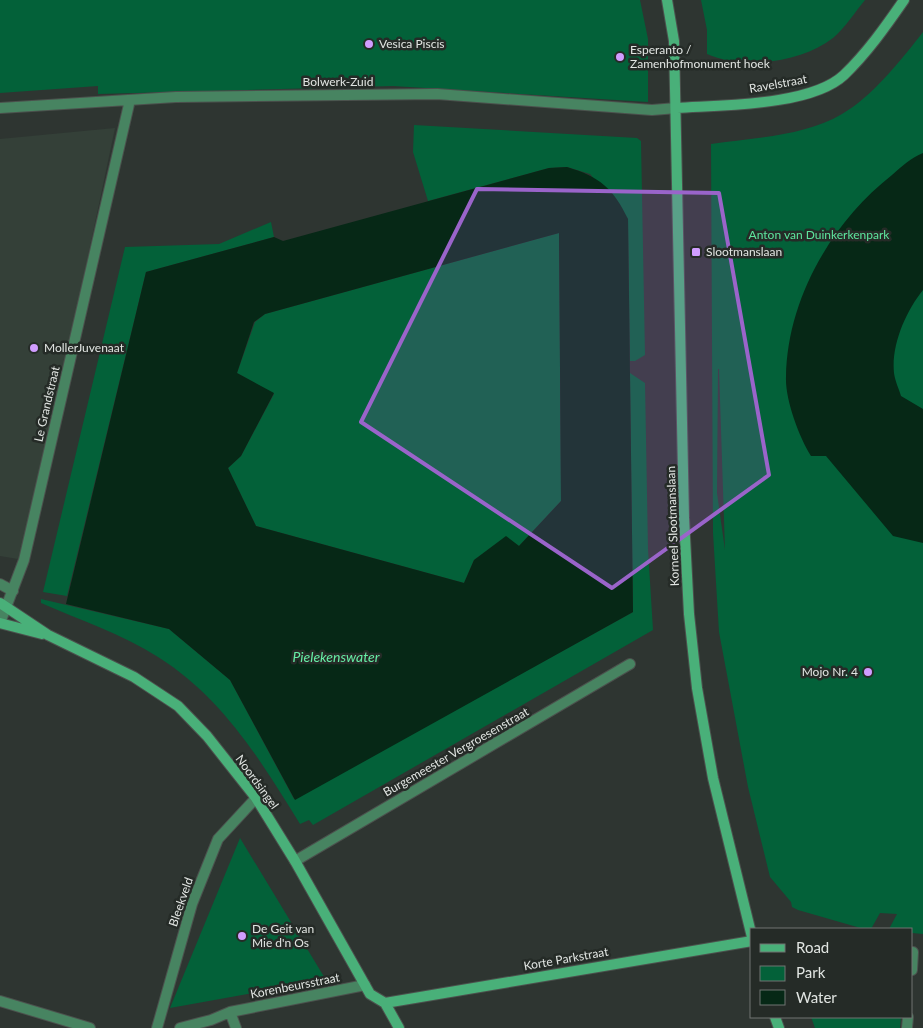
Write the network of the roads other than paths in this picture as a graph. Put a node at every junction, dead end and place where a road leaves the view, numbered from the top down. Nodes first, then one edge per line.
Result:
1 (666, 0) edge
2 (904, 0) edge
3 (130, 100) junction
4 (0, 108) edge
5 (677, 108) junction
6 (0, 584) edge
7 (14, 591) junction
8 (4, 605) edge
9 (0, 623) edge
10 (48, 635) junction
11 (630, 664) dead end
12 (256, 798) junction
13 (295, 861) junction
14 (750, 929) edge
15 (750, 941) edge
16 (916, 952) edge
17 (913, 966) edge
18 (365, 985) junction
19 (0, 1001) edge
20 (385, 1003) junction
21 (230, 1012) junction
22 (90, 1028) edge
23 (157, 1028) edge
24 (180, 1028) edge
25 (236, 1028) edge
26 (399, 1028) edge

1 - 5 street, Korneel Slootmanslaan
2 - 5 street, Ravelstraat
3 - 4 street, Bolwerk-Zuid
3 - 5 street, Bolwerk-Zuid
3 - 7 street, Le Grandstraat
5 - 14 street, Korneel Slootmanslaan
6 - 7 street
7 - 8 street, Le Grandstraat
8 - 9 street, Le Grandstraat
8 - 10 street, Noordsingel
9 - 10 street, Noordsingel
10 - 12 street, Noordsingel
11 - 13 street, Burgemeester Vergroesenstraat
12 - 13 street, Noordsingel
12 - 23 street, Bleekveld
13 - 18 street, Noordsingel
15 - 20 street, Korte Parkstraat
16 - 17 street
18 - 20 street, Noordsingel
18 - 21 street, Korenbeursstraat
19 - 22 street
20 - 26 street
21 - 24 street, Korenbeursstraat
21 - 25 street

